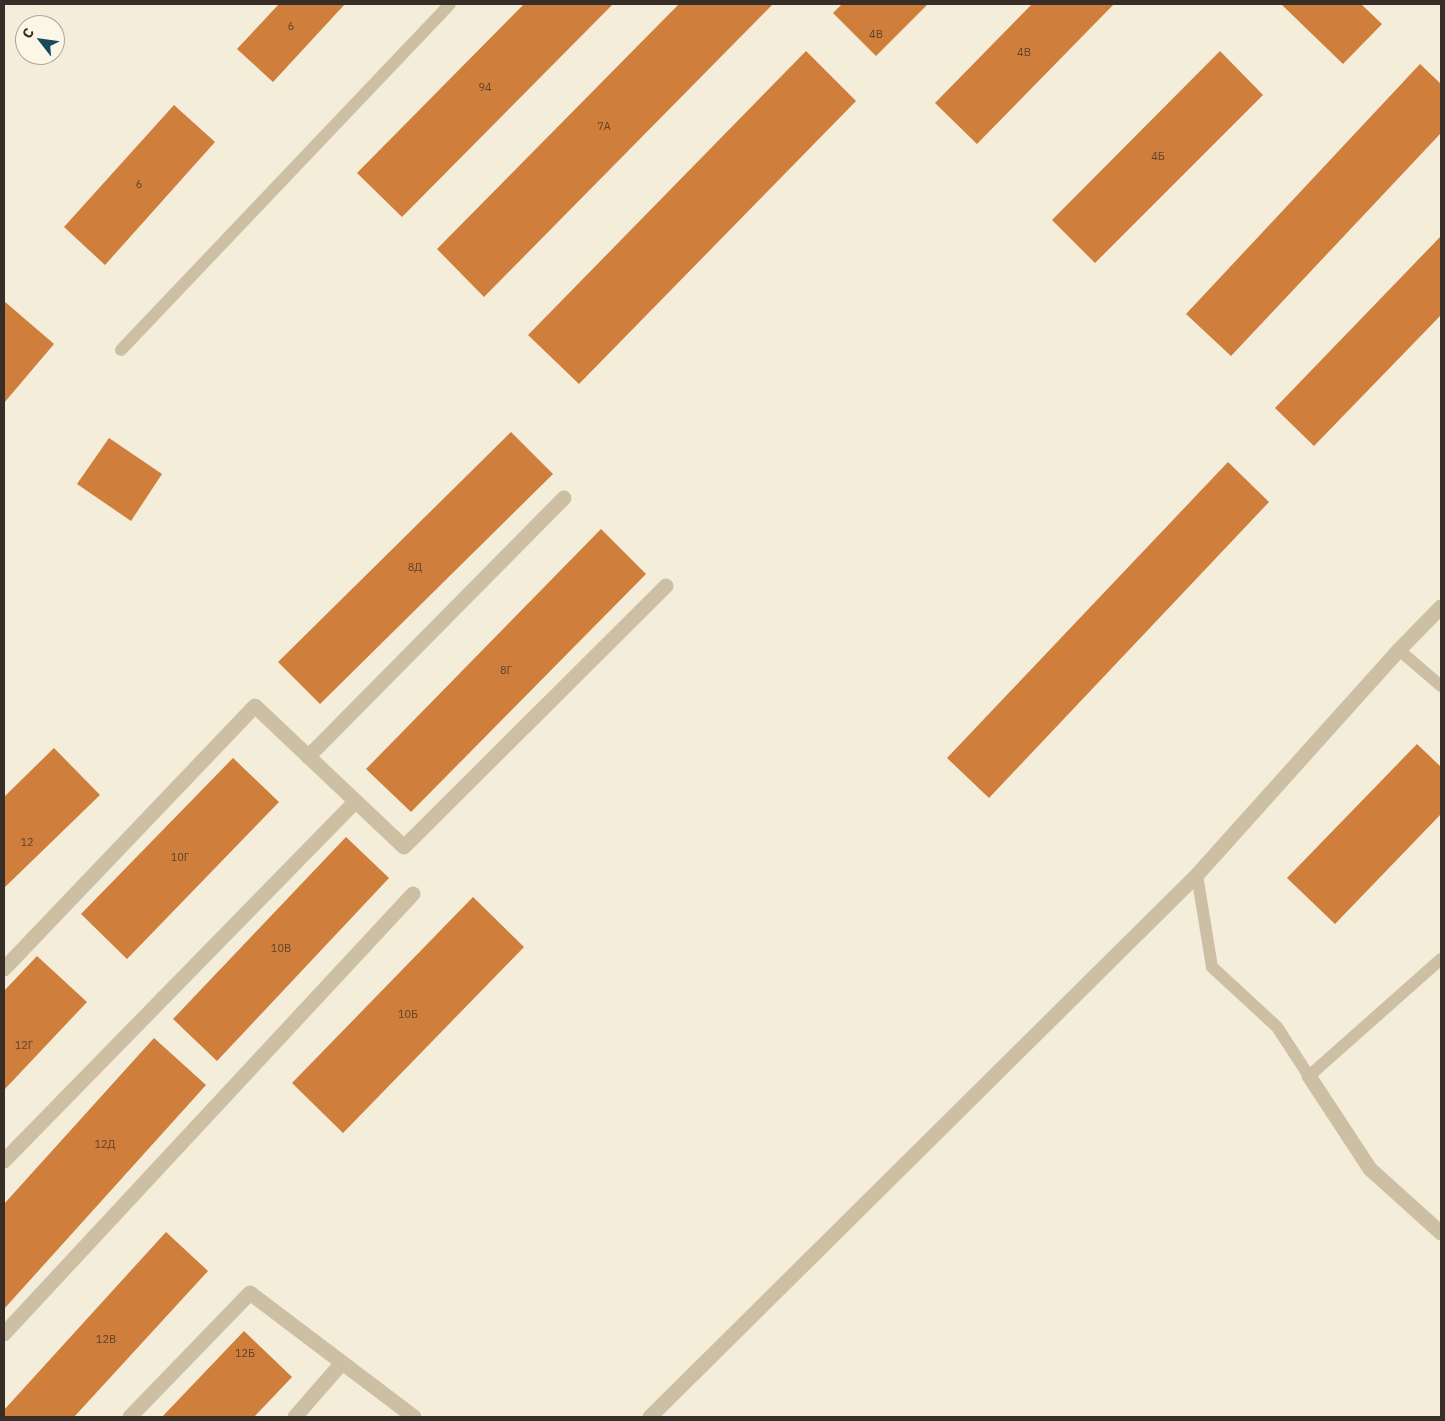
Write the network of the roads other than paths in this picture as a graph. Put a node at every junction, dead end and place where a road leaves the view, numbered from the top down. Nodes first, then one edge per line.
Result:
1 (450, 4) edge
2 (121, 350) dead end
3 (564, 498) dead end
4 (666, 586) dead end
5 (1441, 607) edge
6 (1399, 650) junction
7 (1441, 686) edge
8 (308, 757) junction
9 (356, 801) junction
10 (1197, 875) junction
11 (413, 894) dead end
12 (1441, 958) edge
13 (4, 969) edge
14 (1309, 1076) junction
15 (4, 1161) edge
16 (1441, 1233) edge
17 (4, 1334) edge
18 (342, 1363) junction
19 (130, 1417) edge
20 (295, 1417) edge
21 (414, 1417) edge
22 (650, 1417) edge

1 - 2 lane
3 - 8 street
4 - 9 street
5 - 6 street
6 - 7 lane
6 - 10 street
8 - 9 street
8 - 13 street
9 - 15 street
10 - 14 lane
10 - 22 street
11 - 17 street
12 - 14 lane
14 - 16 street
18 - 19 street
18 - 20 street
18 - 21 street

